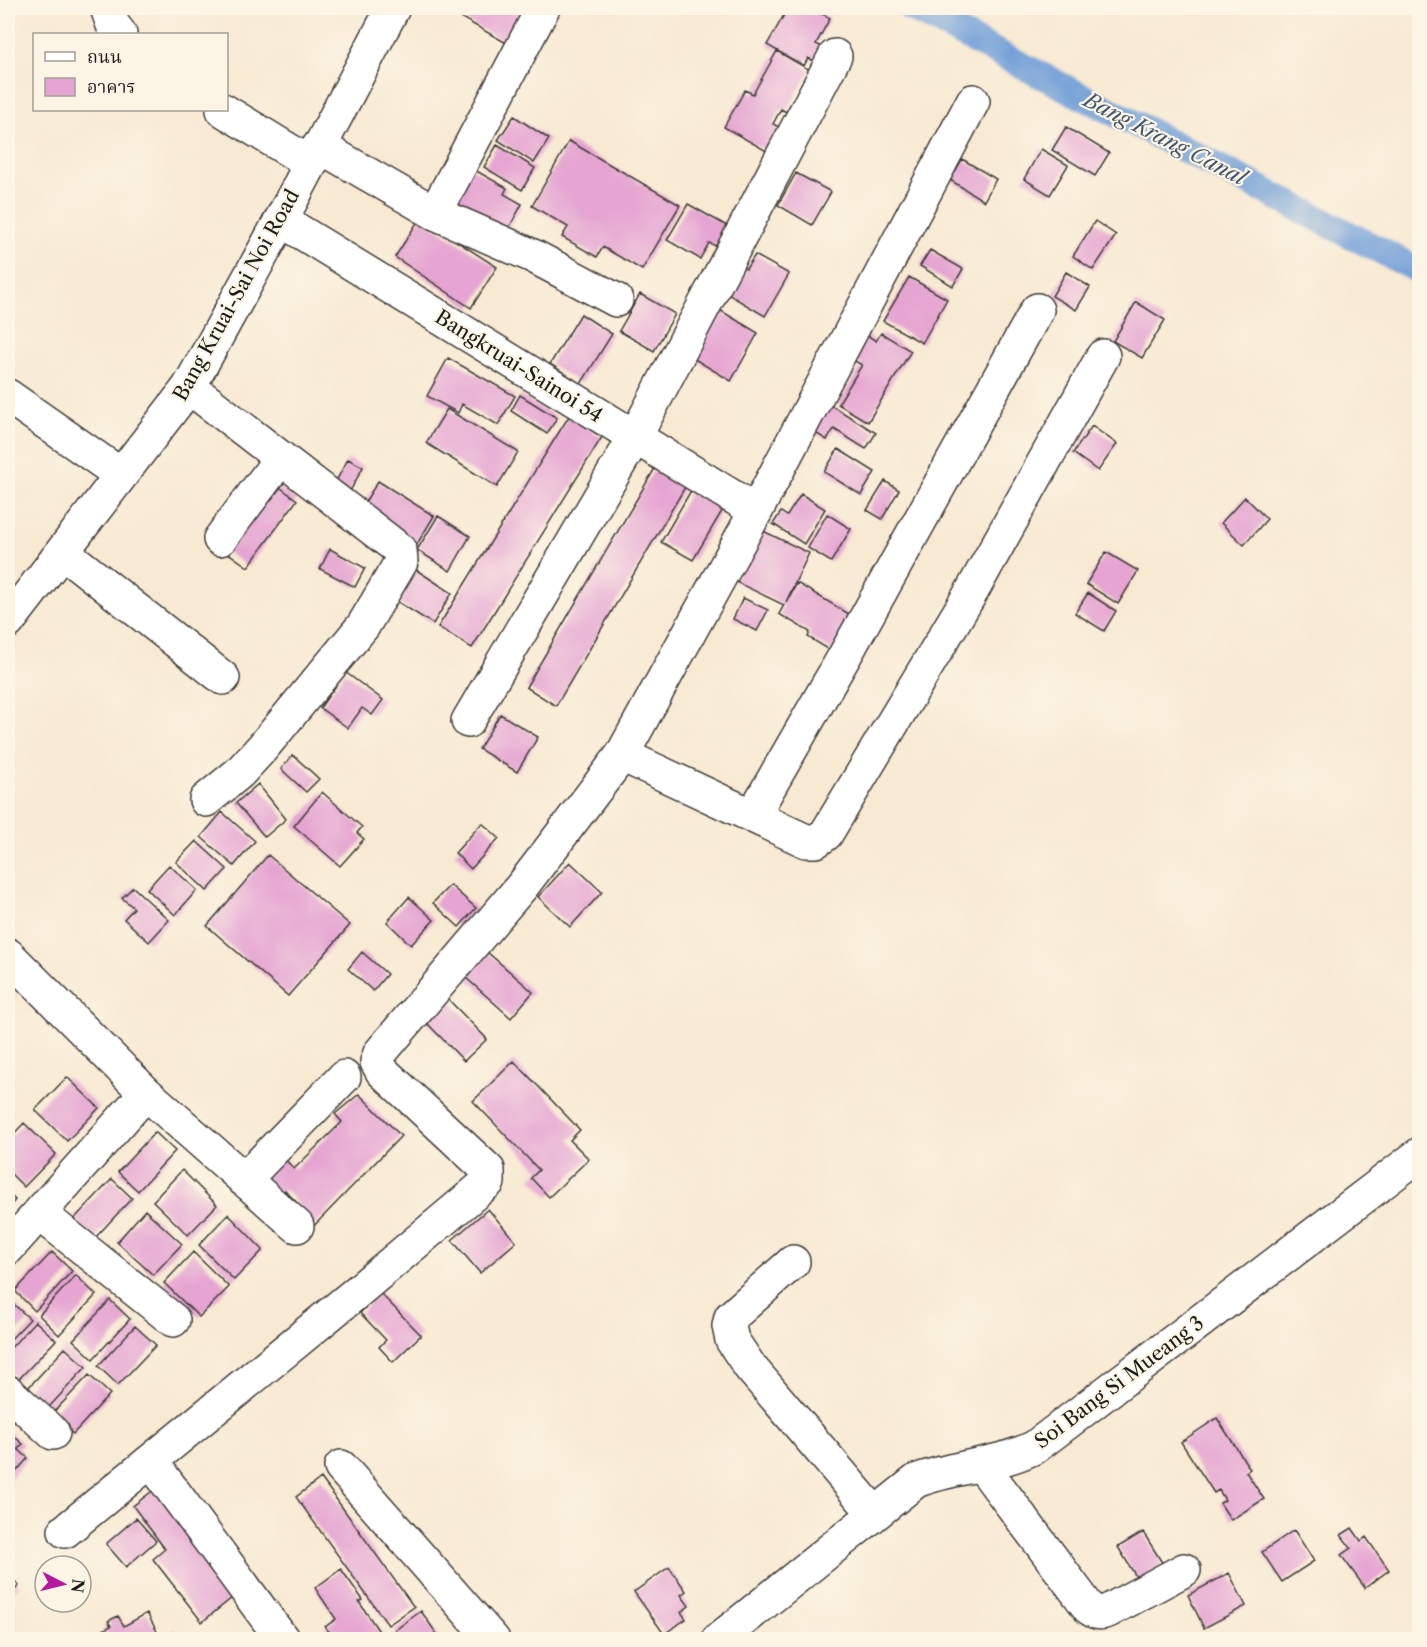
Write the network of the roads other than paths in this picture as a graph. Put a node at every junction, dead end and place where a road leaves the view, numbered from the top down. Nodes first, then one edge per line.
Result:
1 (107, 8) edge
2 (393, 8) edge
3 (543, 8) edge
4 (119, 33) edge
5 (835, 56) dead end
6 (973, 101) dead end
7 (226, 111) edge
8 (315, 154) junction
9 (435, 213) junction
10 (281, 220) junction
11 (616, 300) dead end
12 (1037, 310) dead end
13 (1103, 356) dead end
14 (189, 387) junction
15 (8, 396) edge
16 (635, 437) junction
17 (281, 458) junction
18 (121, 475) junction
19 (756, 511) junction
20 (220, 539) dead end
21 (63, 552) junction
22 (8, 622) edge
23 (224, 678) dead end
24 (468, 721) dead end
25 (622, 754) junction
26 (206, 800) dead end
27 (753, 815) junction
28 (8, 955) edge
29 (344, 1077) dead end
30 (146, 1093) junction
31 (1419, 1154) edge
32 (244, 1180) junction
33 (39, 1213) junction
34 (297, 1226) dead end
35 (8, 1248) edge
36 (793, 1262) dead end
37 (172, 1320) dead end
38 (8, 1392) edge
39 (53, 1433) dead end
40 (151, 1461) junction
41 (981, 1464) junction
42 (341, 1467) dead end
43 (874, 1514) junction
44 (65, 1531) dead end
45 (1184, 1570) dead end
46 (283, 1640) edge
47 (493, 1640) edge
48 (718, 1640) edge

1 - 4 street
2 - 8 street, Bang Kruai-Sai Noi Road
3 - 9 street
5 - 16 street
6 - 19 street
7 - 8 street
8 - 9 street
8 - 10 street, Bang Kruai-Sai Noi Road
9 - 11 street
10 - 14 street, Bang Kruai-Sai Noi Road
10 - 16 street, Bangkruai-Sainoi 54
12 - 27 street
13 - 27 street
14 - 17 street
14 - 18 street, Bang Kruai-Sai Noi Road
15 - 18 street
16 - 19 street, Bangkruai-Sainoi 54
16 - 24 street
17 - 20 street
17 - 26 street
18 - 21 street, Bang Kruai-Sai Noi Road
19 - 25 street
21 - 22 street, Bang Kruai-Sai Noi Road
21 - 23 street
25 - 27 street
25 - 40 street
28 - 30 street
29 - 32 street
30 - 32 street
30 - 33 street
31 - 41 street, Soi Bang Si Mueang 3
32 - 34 street
33 - 35 street
33 - 37 street
36 - 43 street
38 - 39 street
40 - 44 street
40 - 46 street
41 - 43 street, Soi Bang Si Mueang 3
41 - 45 street
42 - 47 street
43 - 48 street, Soi Bang Si Mueang 3

